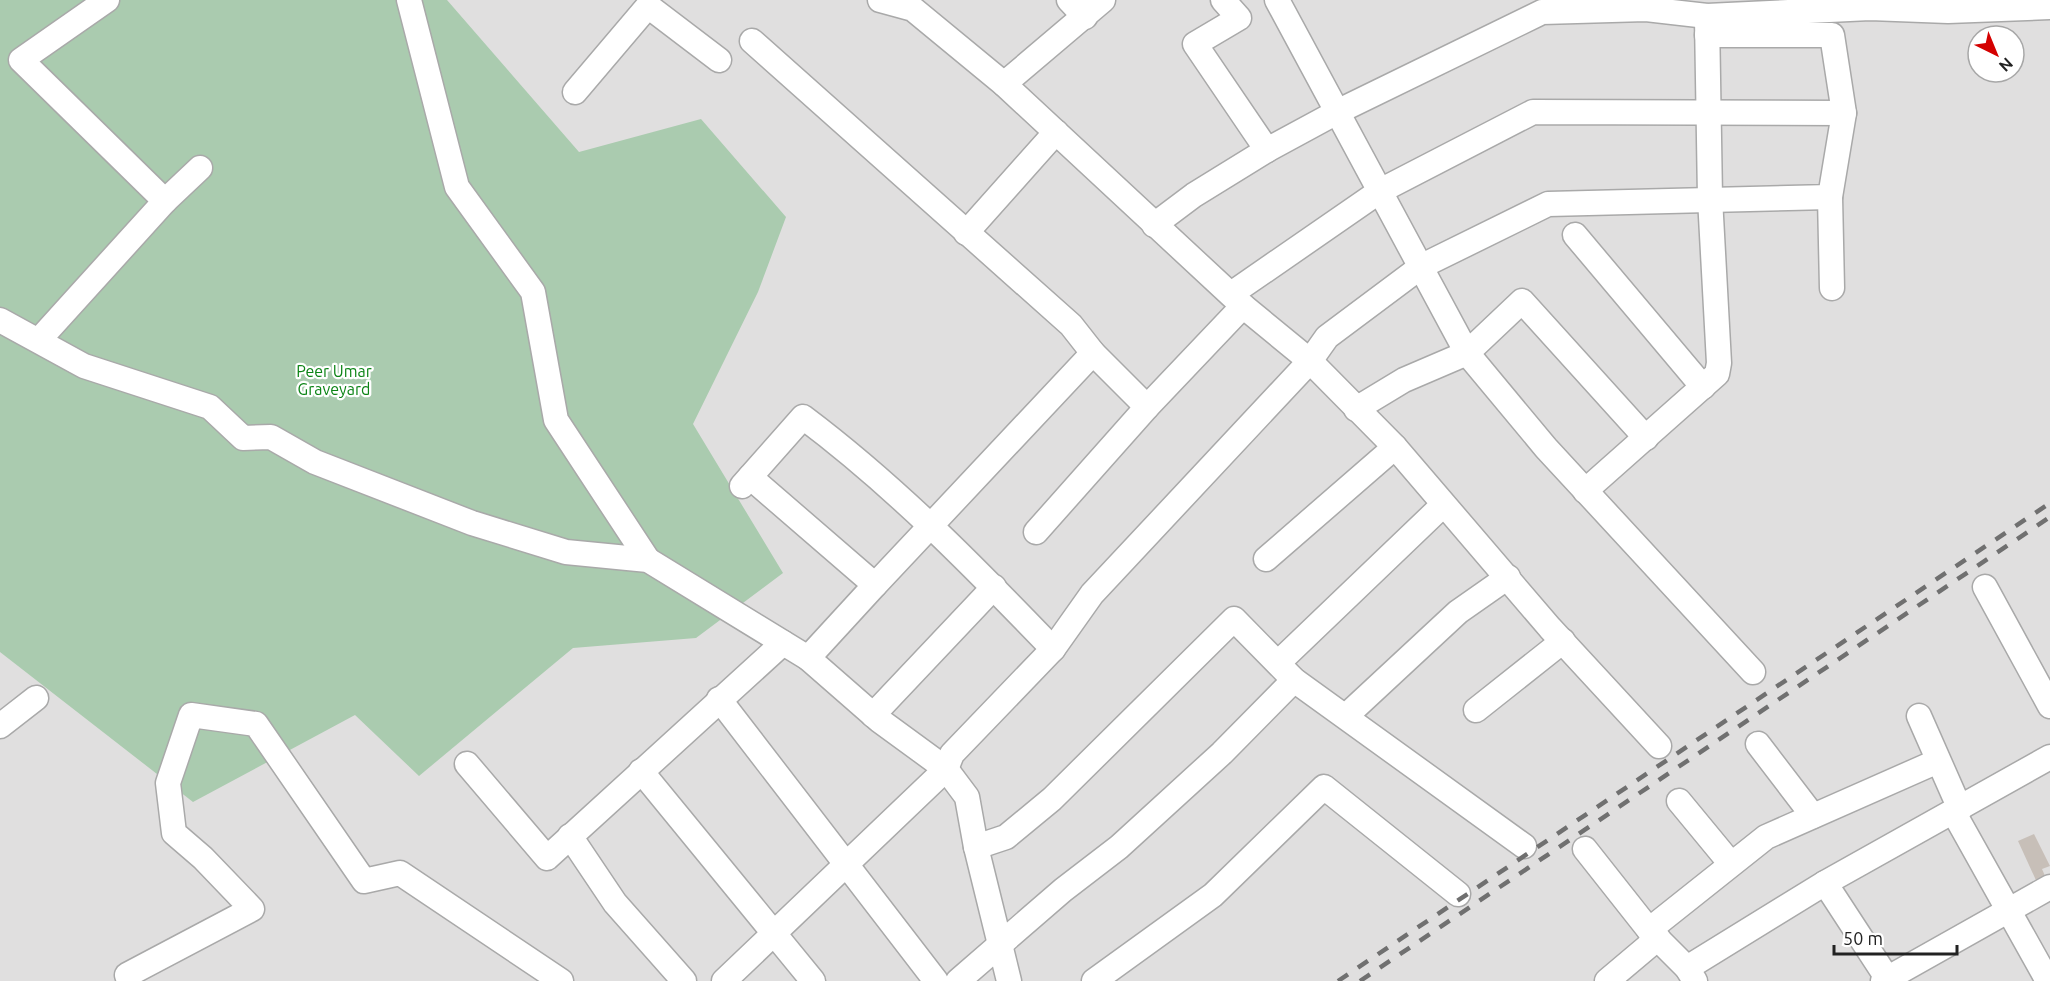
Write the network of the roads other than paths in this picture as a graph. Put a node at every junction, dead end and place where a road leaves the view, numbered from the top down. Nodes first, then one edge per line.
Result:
1 (409, 0) edge
2 (880, 0) edge
3 (1103, 0) edge
4 (1223, 0) edge
5 (1277, 0) edge
6 (103, 1) edge
7 (651, 3) edge
8 (2050, 7) edge
9 (1077, 9) edge
10 (1707, 25) junction
11 (752, 41) dead end
12 (719, 60) dead end
13 (1004, 84) junction
14 (575, 92) dead end
15 (1339, 111) junction
16 (1710, 113) junction
17 (1844, 113) junction
18 (1056, 132) junction
19 (1267, 150) junction
20 (200, 168) dead end
21 (1380, 191) junction
22 (1830, 197) junction
23 (1710, 198) junction
24 (165, 201) junction
25 (1154, 225) junction
26 (966, 233) junction
27 (1575, 235) dead end
28 (1422, 266) junction
29 (1832, 288) dead end
30 (1237, 300) junction
31 (0, 320) edge
32 (39, 340) junction
33 (1093, 353) junction
34 (1467, 353) junction
35 (1310, 361) junction
36 (1703, 387) junction
37 (1148, 407) junction
38 (1356, 409) junction
39 (1646, 438) junction
40 (1395, 447) junction
41 (1585, 491) junction
42 (1443, 505) junction
43 (931, 525) junction
44 (1036, 532) dead end
45 (1266, 559) dead end
46 (648, 560) junction
47 (1508, 577) junction
48 (875, 585) junction
49 (994, 587) junction
50 (1985, 587) dead end
51 (1563, 641) junction
52 (783, 643) junction
53 (1053, 649) junction
54 (808, 658) junction
55 (1286, 672) junction
56 (1753, 672) dead end
57 (36, 698) dead end
58 (719, 699) junction
59 (2050, 706) edge
60 (1476, 710) dead end
61 (873, 715) junction
62 (1346, 716) junction
63 (1919, 716) dead end
64 (0, 726) edge
65 (1758, 744) dead end
66 (1659, 746) dead end
67 (2050, 757) edge
68 (1938, 761) junction
69 (466, 764) dead end
70 (946, 770) junction
71 (641, 771) junction
72 (1679, 801) dead end
73 (1957, 811) junction
74 (1813, 816) junction
75 (570, 836) junction
76 (1524, 846) dead end
77 (976, 847) junction
78 (1585, 849) dead end
79 (846, 864) junction
80 (1731, 864) junction
81 (1825, 883) junction
82 (2050, 887) edge
83 (1458, 894) dead end
84 (2008, 911) junction
85 (774, 933) junction
86 (1654, 934) junction
87 (998, 944) junction
88 (1691, 975) edge
89 (2043, 975) edge
90 (1887, 980) edge
91 (129, 981) edge
92 (561, 981) edge
93 (684, 981) edge
94 (724, 981) edge
95 (813, 981) edge
96 (936, 981) edge
97 (958, 981) edge
98 (1009, 981) edge
99 (1094, 981) edge
100 (1607, 981) edge

1 - 46 street
2 - 13 street
3 - 9 street
4 - 19 street
5 - 15 street
6 - 24 street
7 - 12 street
7 - 14 street
8 - 10 street
9 - 13 street
10 - 15 street
10 - 16 street
10 - 17 street
11 - 26 street
13 - 18 street
15 - 19 street
15 - 21 street
16 - 17 street
16 - 21 street
16 - 23 street
17 - 22 street
18 - 25 street
18 - 26 street
19 - 25 street
20 - 24 street
21 - 28 street
21 - 30 street
22 - 23 street
22 - 29 street
23 - 28 street
23 - 36 street
24 - 32 street
25 - 30 street
26 - 33 street
27 - 36 street
28 - 34 street
28 - 35 street
30 - 35 street
30 - 37 street
31 - 32 street
32 - 46 street
33 - 37 street
33 - 43 street
34 - 38 street
34 - 39 street
34 - 41 street
35 - 38 street
35 - 53 street
36 - 39 street
37 - 44 street
38 - 40 street
39 - 41 street
40 - 42 street
40 - 45 street
41 - 56 street
42 - 47 street
42 - 55 street
43 - 48 street
43 - 48 street
43 - 49 street
46 - 52 street
47 - 51 street
47 - 62 street
48 - 54 street
49 - 53 street
49 - 61 street
50 - 59 street
51 - 60 street
51 - 66 street
52 - 54 street
52 - 58 street
53 - 70 street
54 - 61 street
55 - 62 street
55 - 77 street
55 - 87 street
57 - 64 street
58 - 71 street
58 - 79 street
61 - 70 street
62 - 76 street
63 - 68 street
65 - 74 street
67 - 73 street
68 - 73 street
68 - 74 street
69 - 75 street
70 - 77 street
70 - 79 street
71 - 75 street
71 - 85 street
72 - 80 street
73 - 81 street
73 - 84 street
74 - 80 street
75 - 93 street
77 - 87 street
78 - 86 street
79 - 85 street
79 - 96 street
80 - 86 street
81 - 88 street
81 - 90 street
82 - 84 street
83 - 99 street
84 - 89 street
84 - 90 street
85 - 94 street
85 - 95 street
86 - 88 street
86 - 100 street
87 - 97 street
87 - 98 street
91 - 92 street

